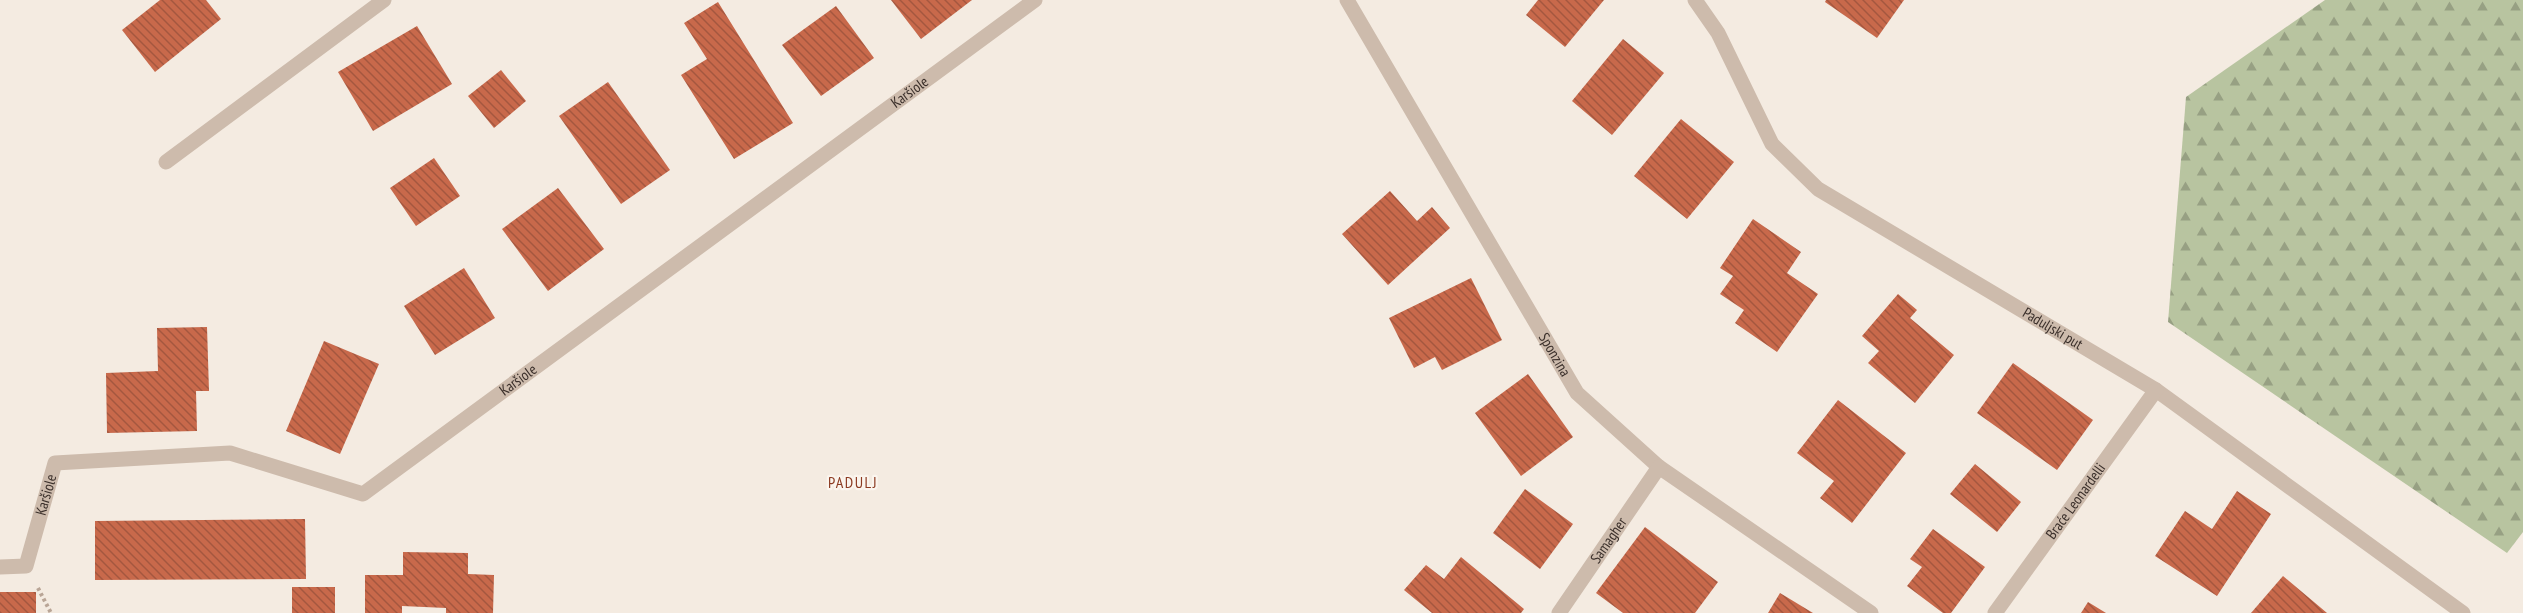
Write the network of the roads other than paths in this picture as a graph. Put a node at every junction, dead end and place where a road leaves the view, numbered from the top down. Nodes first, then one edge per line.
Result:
1 (384, 0) edge
2 (1035, 0) edge
3 (1347, 0) edge
4 (1695, 0) edge
5 (166, 162) dead end
6 (2156, 390) junction
7 (1659, 467) junction
8 (0, 567) edge
9 (1559, 613) edge
10 (1871, 613) edge
11 (1995, 613) edge
12 (2463, 613) edge

1 - 5 street
2 - 8 street, Karšiole
3 - 7 street, Sponzina
4 - 6 street, Paduljski put
6 - 11 street, Braće Leonardelli
6 - 12 street, Paduljski put
7 - 9 street, Samagher
7 - 10 street, Sponzina

